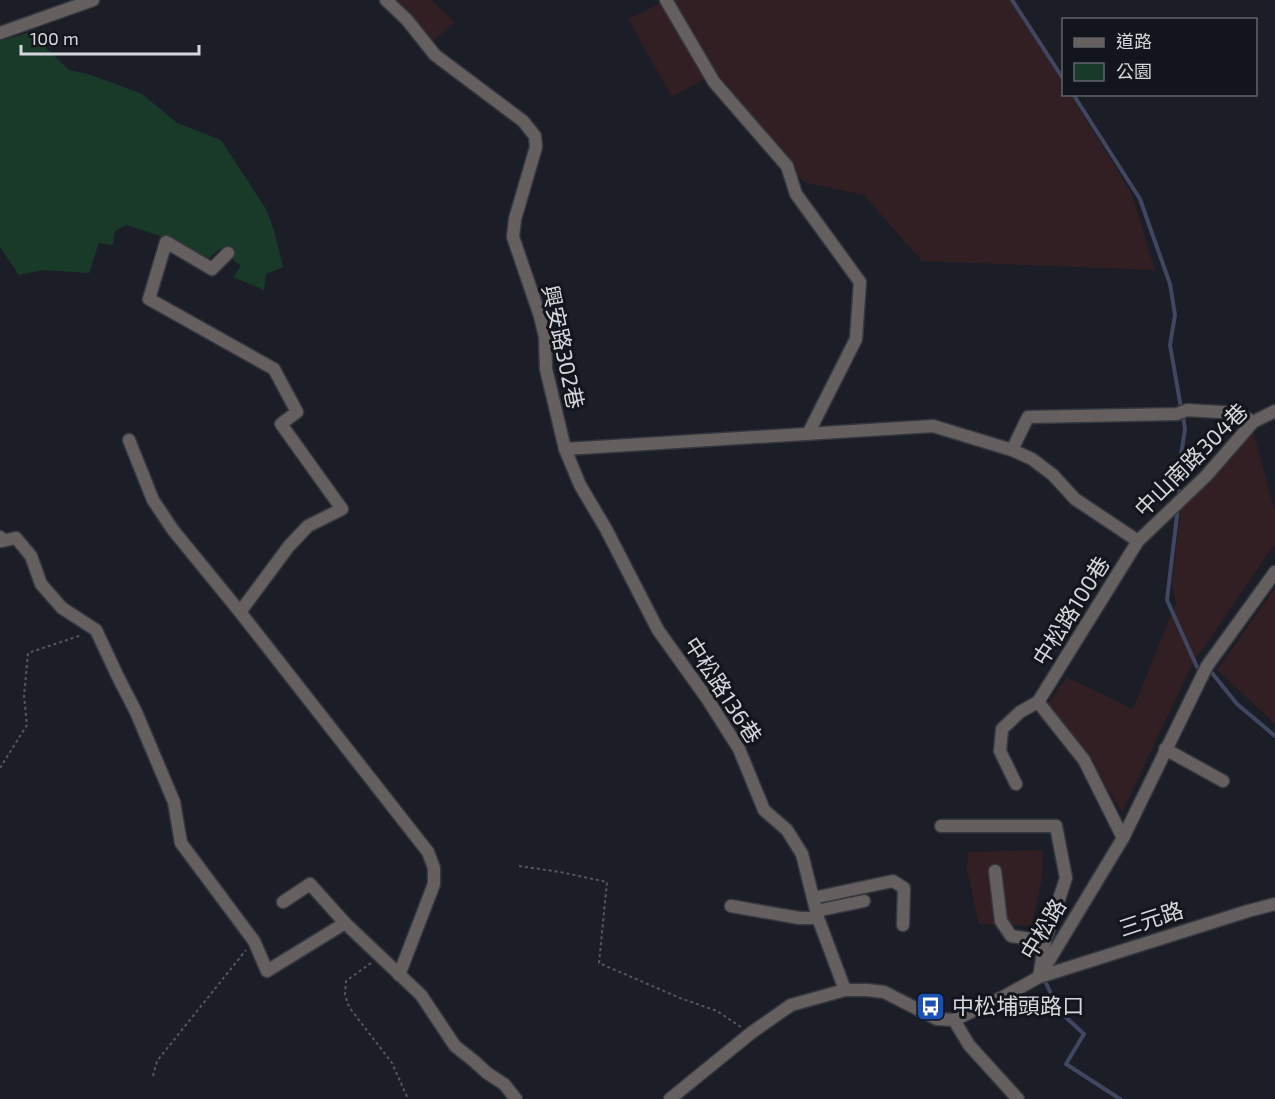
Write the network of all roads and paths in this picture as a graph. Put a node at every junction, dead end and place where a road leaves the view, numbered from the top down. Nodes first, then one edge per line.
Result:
1 (93, 0) edge
2 (386, 0) edge
3 (666, 0) edge
4 (0, 33) edge
5 (228, 253) dead end
6 (1275, 411) edge
7 (1253, 422) junction
8 (808, 434) junction
9 (129, 440) dead end
10 (565, 450) junction
11 (1012, 450) junction
12 (0, 537) edge
13 (1138, 541) junction
14 (1275, 572) edge
15 (240, 612) junction
16 (96, 630) junction
17 (1038, 702) junction
18 (1165, 749) junction
19 (0, 768) edge
20 (1222, 781) dead end
21 (1016, 784) dead end
22 (942, 826) dead end
23 (1123, 838) junction
24 (519, 866) dead end
25 (995, 871) dead end
26 (813, 898) junction
27 (864, 901) dead end
28 (283, 902) dead end
29 (1275, 904) edge
30 (731, 906) dead end
31 (817, 914) junction
32 (345, 923) junction
33 (903, 925) dead end
34 (254, 941) junction
35 (1045, 941) junction
36 (381, 958) junction
37 (399, 975) junction
38 (1039, 977) junction
39 (845, 990) junction
40 (954, 1020) junction
41 (751, 1033) junction
42 (153, 1076) dead end
43 (408, 1099) edge
44 (516, 1099) edge
45 (670, 1099) edge
46 (1018, 1099) edge

1 - 4 street
2 - 10 street, 興安路302巷
3 - 8 street
5 - 15 street
6 - 7 street, 中山南路304巷
7 - 11 street
7 - 13 street, 中山南路304巷
8 - 10 street
8 - 11 street
9 - 15 street
10 - 26 street, 中松路136巷
11 - 13 street
12 - 16 street
13 - 17 street, 中松路100巷
14 - 18 street, 中松路
15 - 37 street
16 - 19 path
16 - 34 street
17 - 21 street, 中松路100巷
17 - 23 street
18 - 20 street
18 - 23 street, 中松路
22 - 35 street
23 - 38 street, 中松路
24 - 41 path
25 - 35 street
26 - 31 street, 中松路136巷
26 - 33 street
27 - 31 street
28 - 32 street
29 - 38 street, 三元路
30 - 31 street
31 - 39 street, 中松路136巷
32 - 34 street
32 - 36 street
34 - 42 path
35 - 38 street
36 - 37 street
36 - 43 path
37 - 44 street
38 - 40 street, 中松路
39 - 40 street
39 - 41 street
40 - 46 street
41 - 45 street

